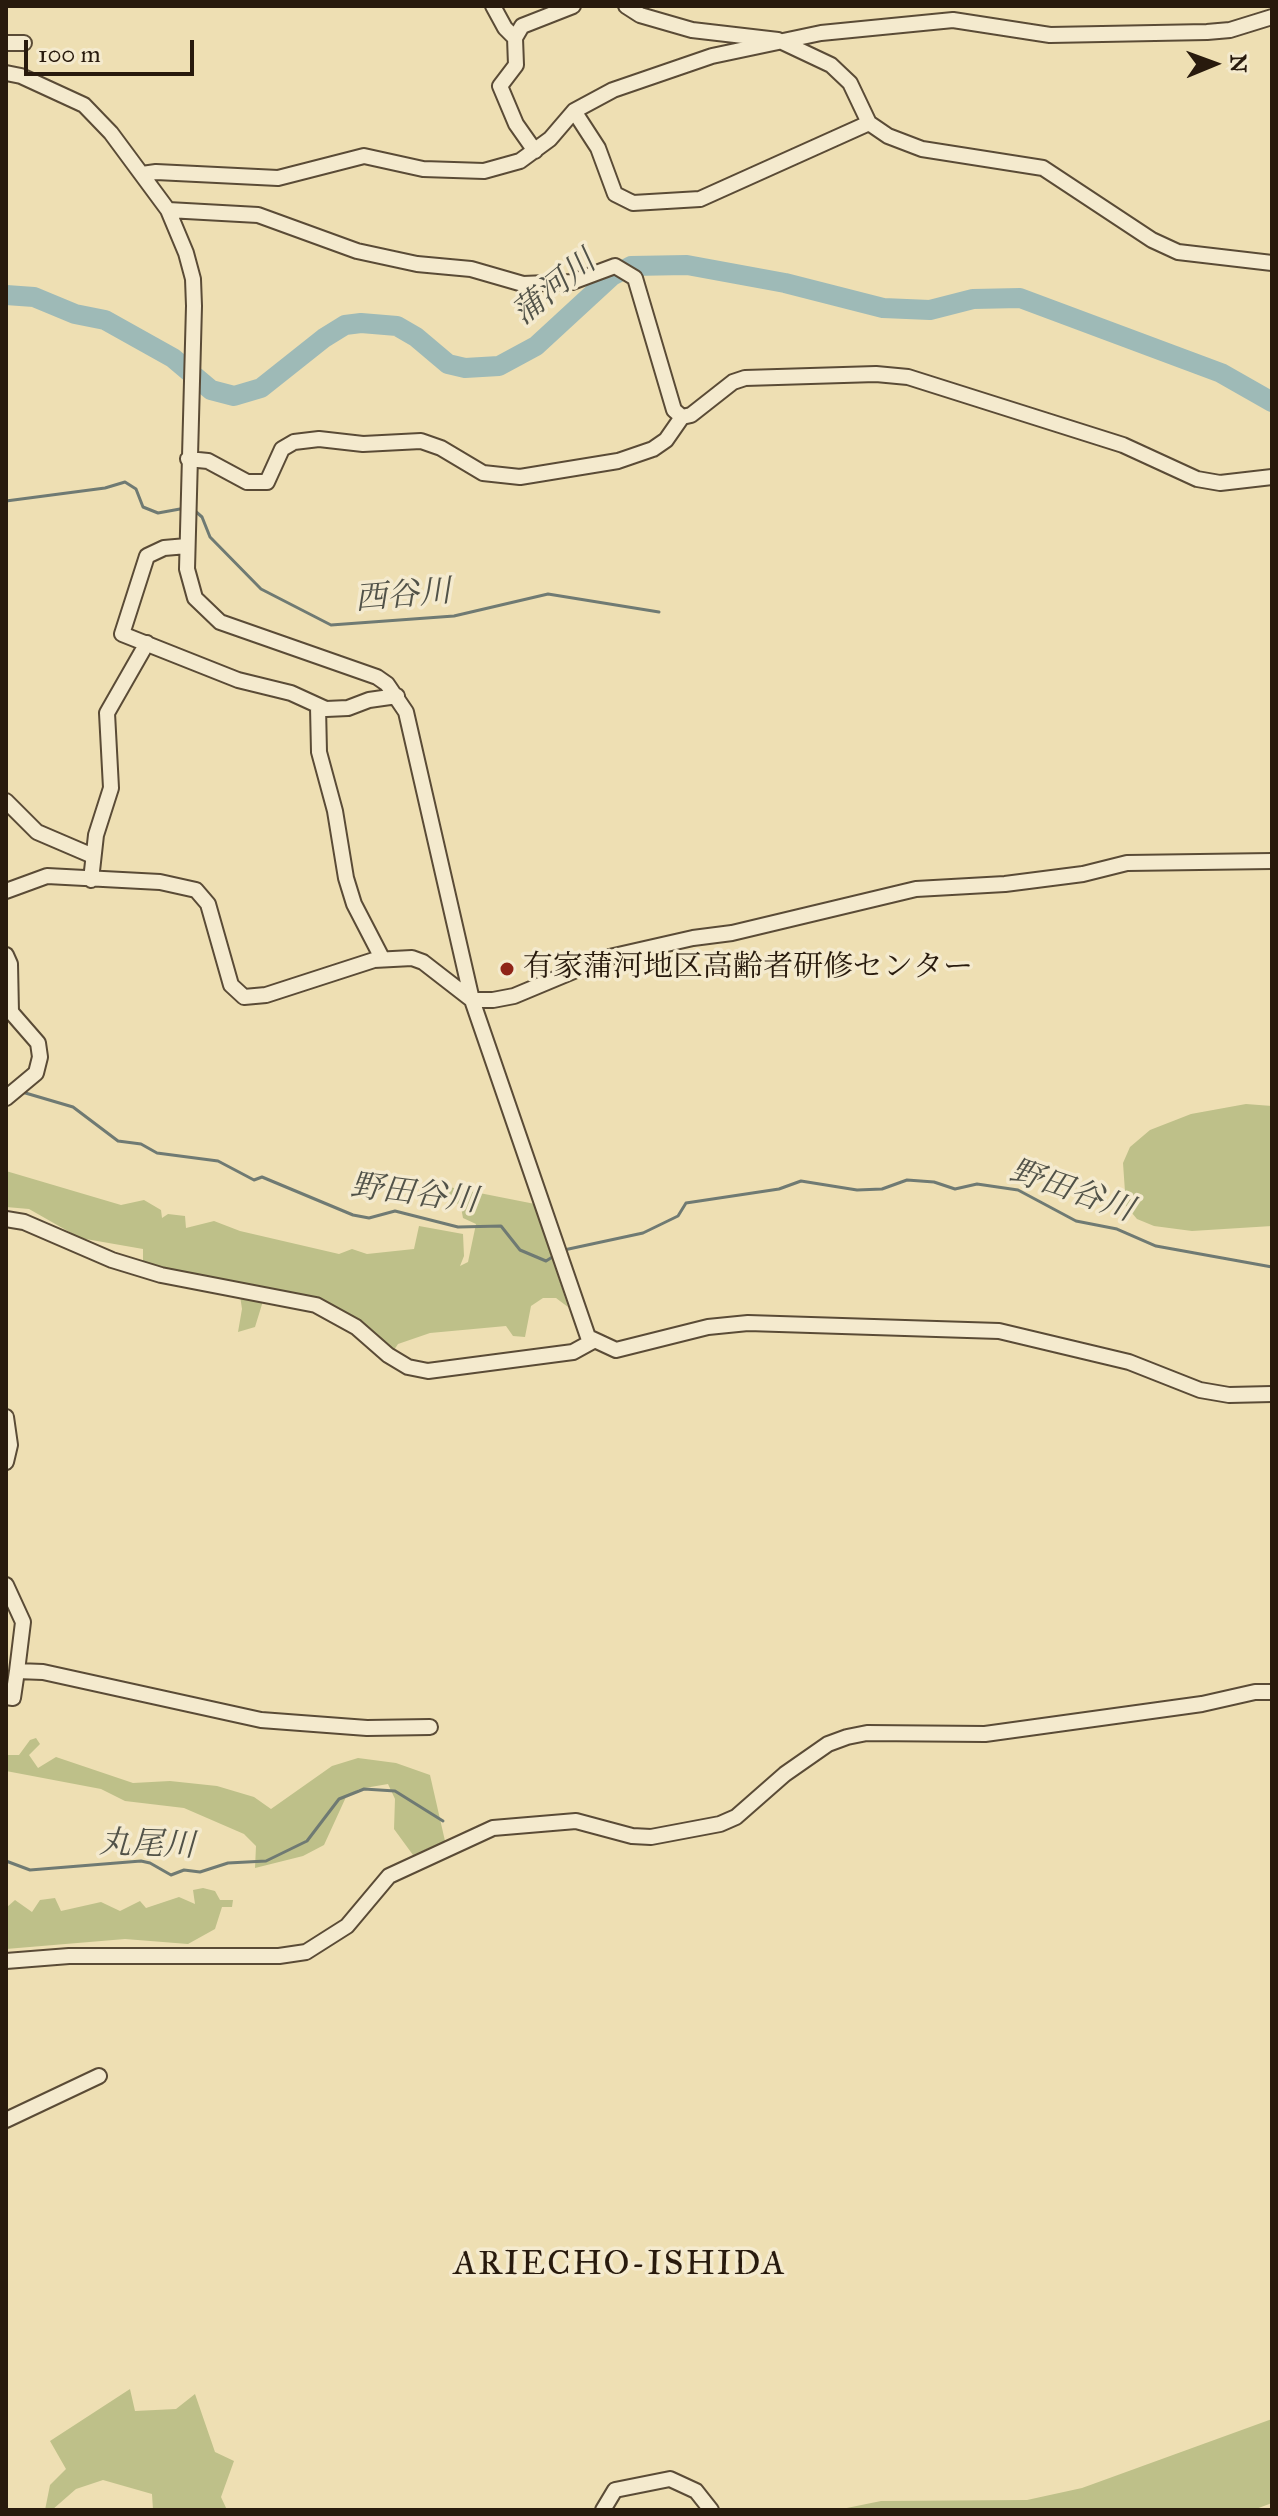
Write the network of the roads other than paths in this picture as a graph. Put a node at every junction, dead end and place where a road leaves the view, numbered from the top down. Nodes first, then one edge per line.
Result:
1 (493, 6) edge
2 (573, 6) edge
3 (626, 6) edge
4 (1272, 17) edge
5 (515, 38) junction
6 (778, 40) junction
7 (6, 43) edge
8 (24, 43) dead end
9 (6, 73) edge
10 (574, 111) junction
11 (869, 123) junction
12 (535, 151) junction
13 (142, 174) junction
14 (168, 210) junction
15 (1272, 263) edge
16 (682, 417) junction
17 (188, 459) junction
18 (1272, 477) edge
19 (187, 546) junction
20 (147, 643) junction
21 (397, 696) junction
22 (318, 707) junction
23 (6, 801) edge
24 (93, 856) junction
25 (1272, 861) edge
26 (91, 880) junction
27 (6, 891) edge
28 (6, 955) edge
29 (382, 958) junction
30 (472, 1000) junction
31 (8, 1097) edge
32 (6, 1219) edge
33 (593, 1341) junction
34 (1272, 1394) edge
35 (6, 1417) edge
36 (6, 1462) edge
37 (6, 1585) edge
38 (17, 1671) junction
39 (1272, 1692) edge
40 (6, 1697) edge
41 (430, 1727) dead end
42 (6, 1961) edge
43 (99, 2076) dead end
44 (6, 2120) edge
45 (603, 2510) edge
46 (711, 2510) edge

1 - 5 street
2 - 5 street
3 - 6 street
4 - 6 street
5 - 12 street
6 - 10 street
6 - 11 street
7 - 8 street
9 - 13 street
10 - 11 street
10 - 12 street
11 - 15 street
12 - 13 street
13 - 14 street
14 - 16 street
14 - 17 street
16 - 17 street
16 - 18 street
17 - 19 street
19 - 20 street
19 - 21 street
20 - 22 street
20 - 24 street
21 - 22 street
21 - 30 street
22 - 29 street
23 - 24 street
24 - 26 street
25 - 30 street
26 - 27 street
26 - 29 street
28 - 31 street
29 - 30 street
30 - 33 street
32 - 33 street
33 - 34 street
35 - 36 street
37 - 38 street
38 - 40 street
38 - 41 street
39 - 42 street
43 - 44 street
45 - 46 street

